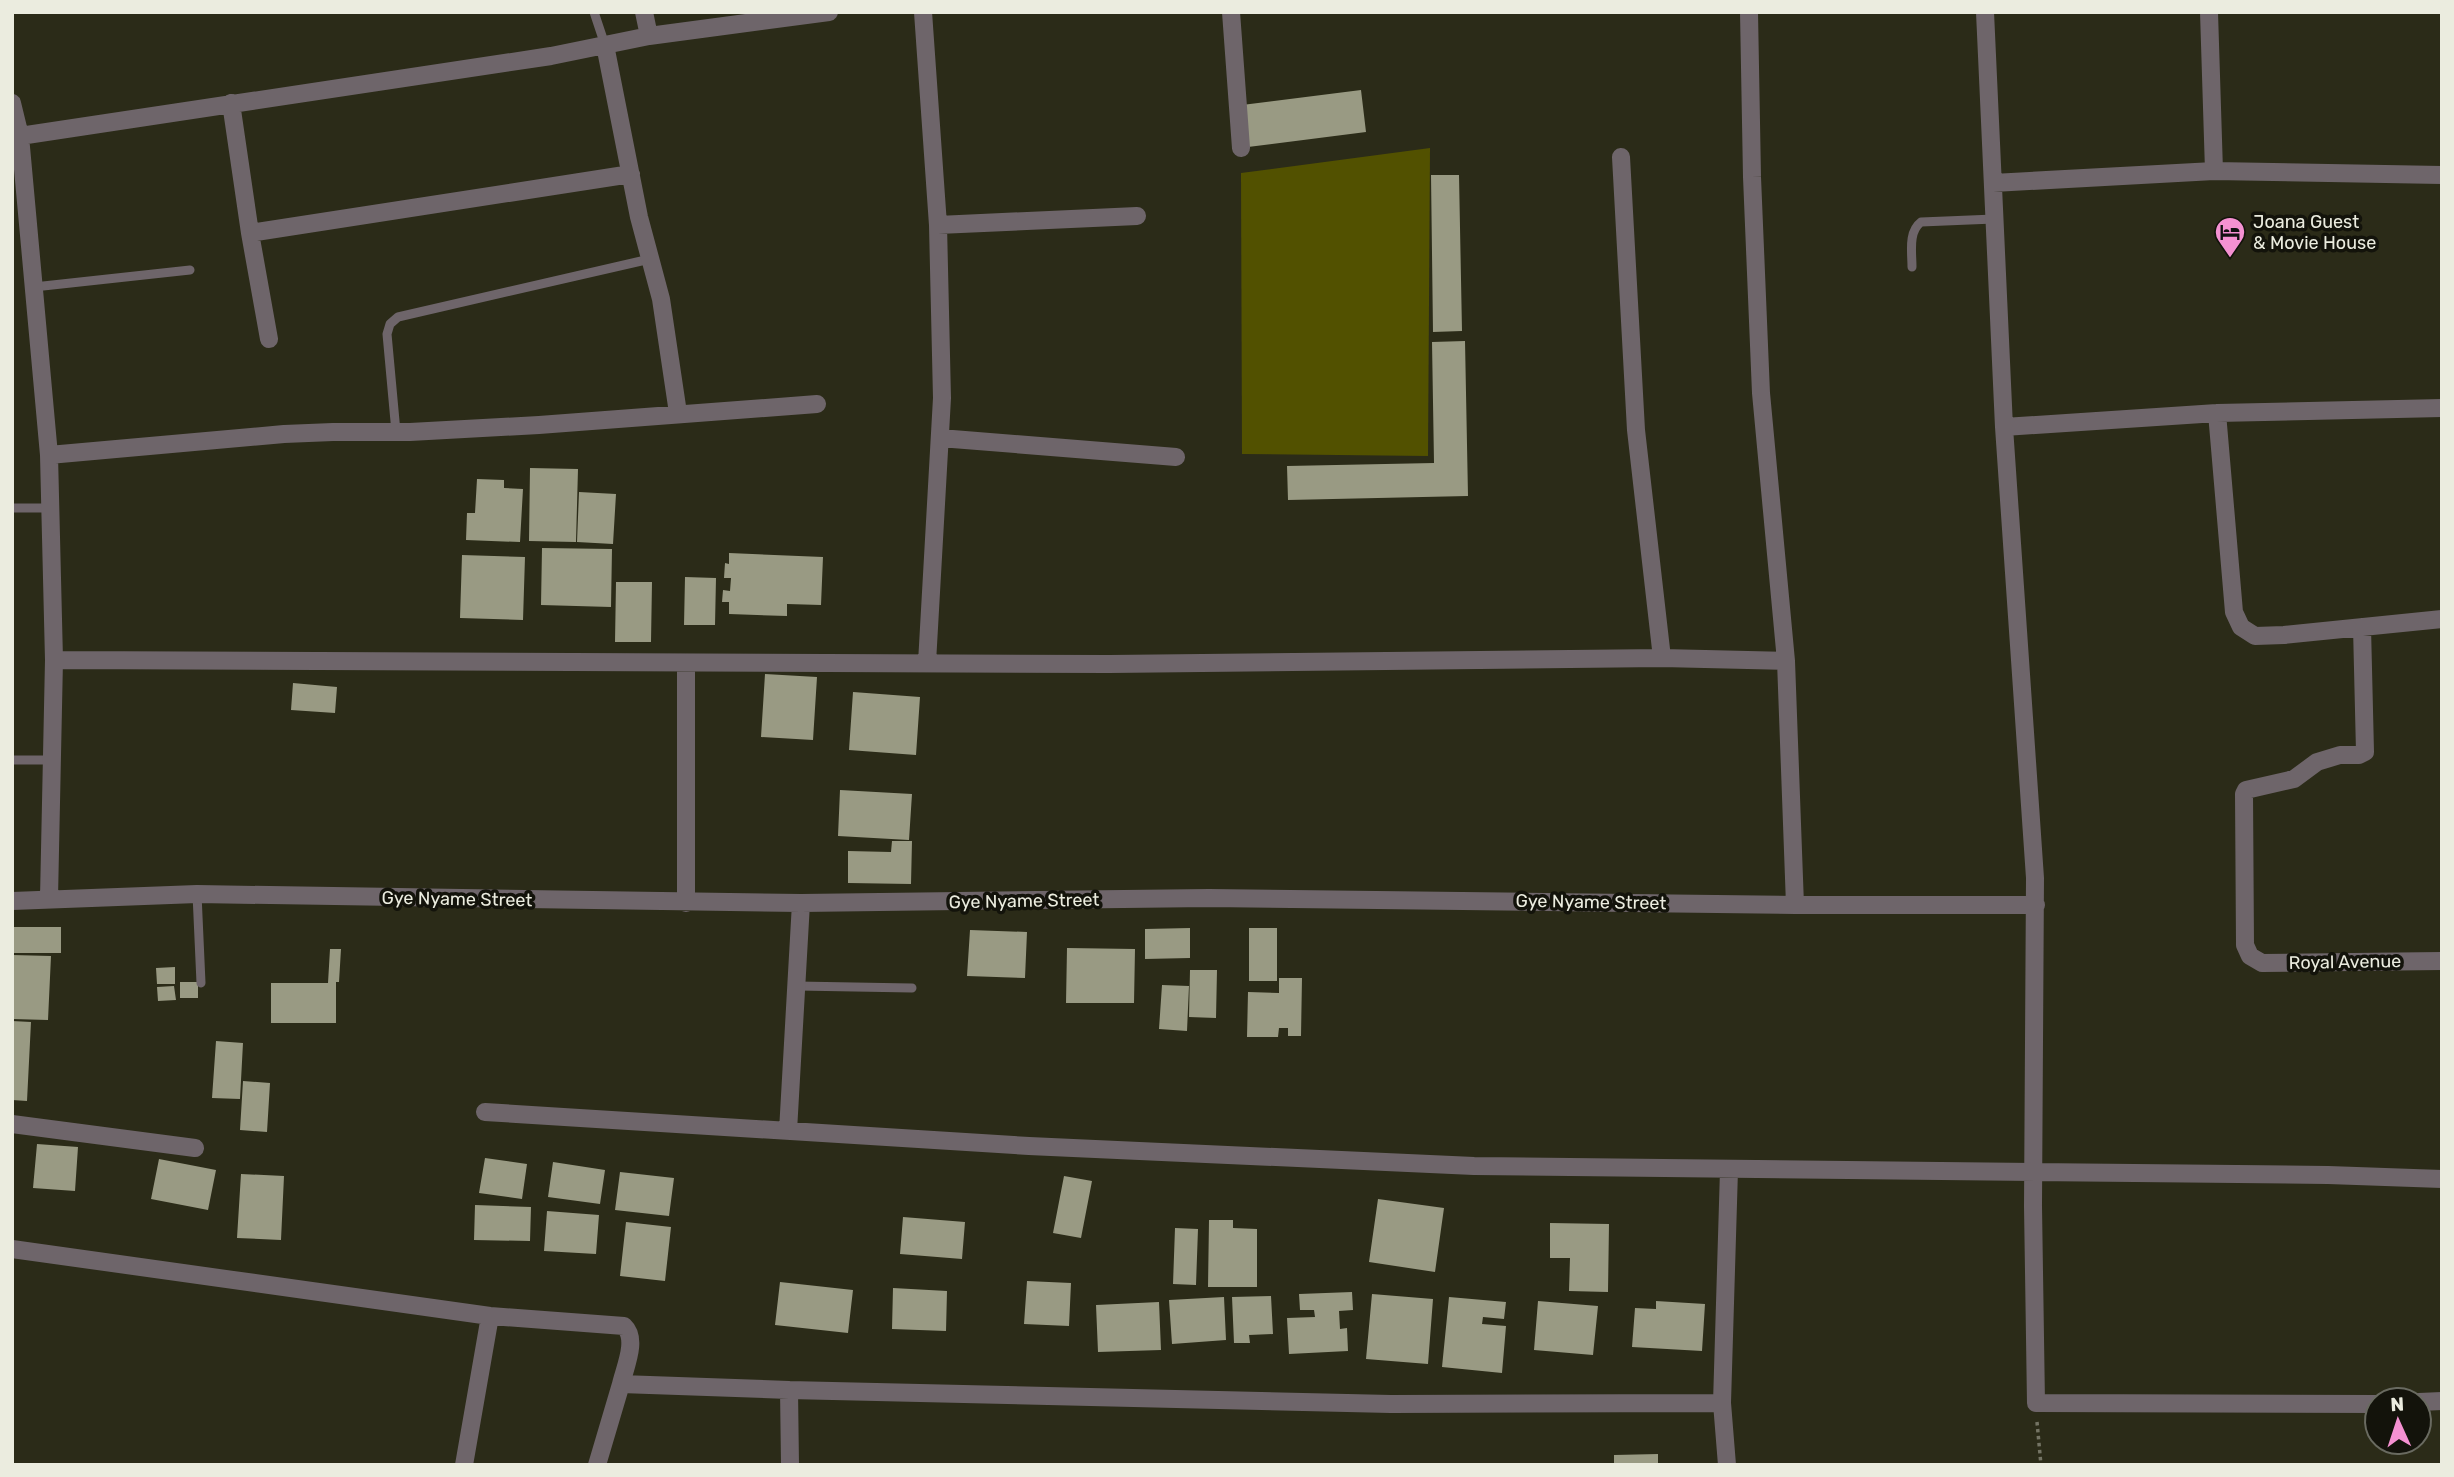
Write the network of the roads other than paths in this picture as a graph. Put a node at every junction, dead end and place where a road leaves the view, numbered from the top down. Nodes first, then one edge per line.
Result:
1 (594, 12) edge
2 (644, 12) edge
3 (829, 12) edge
4 (923, 12) edge
5 (1231, 12) edge
6 (1749, 12) edge
7 (1985, 12) edge
8 (2209, 12) edge
9 (649, 36) junction
10 (605, 45) junction
11 (12, 103) edge
12 (231, 103) junction
13 (18, 148) edge
14 (1241, 148) dead end
15 (1621, 157) dead end
16 (2214, 171) junction
17 (631, 174) junction
18 (2442, 174) edge
19 (1993, 184) junction
20 (1137, 216) dead end
21 (1994, 219) junction
22 (938, 225) junction
23 (250, 233) junction
24 (650, 260) junction
25 (1912, 267) dead end
26 (190, 270) dead end
27 (34, 287) junction
28 (269, 339) dead end
29 (817, 404) dead end
30 (2442, 408) edge
31 (2217, 413) junction
32 (678, 414) junction
33 (2004, 427) junction
34 (396, 432) junction
35 (940, 438) junction
36 (49, 455) junction
37 (1176, 457) dead end
38 (12, 508) edge
39 (50, 508) junction
40 (2442, 619) edge
41 (2362, 627) junction
42 (1662, 657) junction
43 (54, 660) junction
44 (1786, 661) junction
45 (686, 663) junction
46 (927, 663) junction
47 (12, 760) edge
48 (52, 760) junction
49 (197, 894) junction
50 (49, 898) junction
51 (12, 901) edge
52 (686, 903) junction
53 (801, 904) junction
54 (1795, 905) junction
55 (2036, 905) junction
56 (2442, 961) edge
57 (201, 984) dead end
58 (797, 986) junction
59 (912, 988) dead end
60 (485, 1112) dead end
61 (12, 1124) edge
62 (788, 1131) junction
63 (195, 1148) dead end
64 (1729, 1170) junction
65 (2033, 1173) junction
66 (2442, 1179) edge
67 (12, 1249) edge
68 (490, 1316) junction
69 (621, 1384) junction
70 (789, 1391) junction
71 (1721, 1403) junction
72 (2363, 1404) edge
73 (464, 1465) edge
74 (597, 1465) edge
75 (790, 1465) edge
76 (1727, 1465) edge

1 - 10 lane
2 - 9 street
3 - 9 street
4 - 22 street
5 - 14 street
6 - 44 street
7 - 19 street
8 - 16 street
9 - 10 street
10 - 12 street
10 - 17 street
11 - 13 street
12 - 13 street
12 - 23 street
13 - 27 street
15 - 42 street
16 - 18 street
16 - 19 street
17 - 23 street
17 - 24 street
19 - 21 street
20 - 22 street
21 - 25 lane
21 - 33 street
22 - 35 street
23 - 28 street
24 - 32 street
24 - 34 lane
26 - 27 lane
27 - 36 street
29 - 32 street
30 - 31 street
31 - 33 street
31 - 41 street
32 - 34 street
33 - 55 street
34 - 36 street
35 - 37 street
35 - 46 street
36 - 39 street
38 - 39 lane
39 - 43 street
40 - 41 street
41 - 56 street, Royal Avenue
42 - 44 street
42 - 46 street
43 - 45 street
43 - 48 street
44 - 54 street
45 - 46 street
45 - 52 street
47 - 48 lane
48 - 50 street
49 - 50 street, Gye Nyame Street
49 - 52 street, Gye Nyame Street
49 - 57 lane
50 - 51 street, Gye Nyame Street
52 - 53 street, Gye Nyame Street
53 - 54 street, Gye Nyame Street
53 - 58 street
54 - 55 street, Gye Nyame Street
55 - 65 street
58 - 59 lane
58 - 62 street
60 - 62 street
61 - 63 street
62 - 64 street
64 - 65 street
64 - 71 street
65 - 66 street
65 - 72 street
67 - 68 street
68 - 69 street
68 - 73 street
69 - 70 street
69 - 74 street
70 - 71 street
70 - 75 street
71 - 76 street

